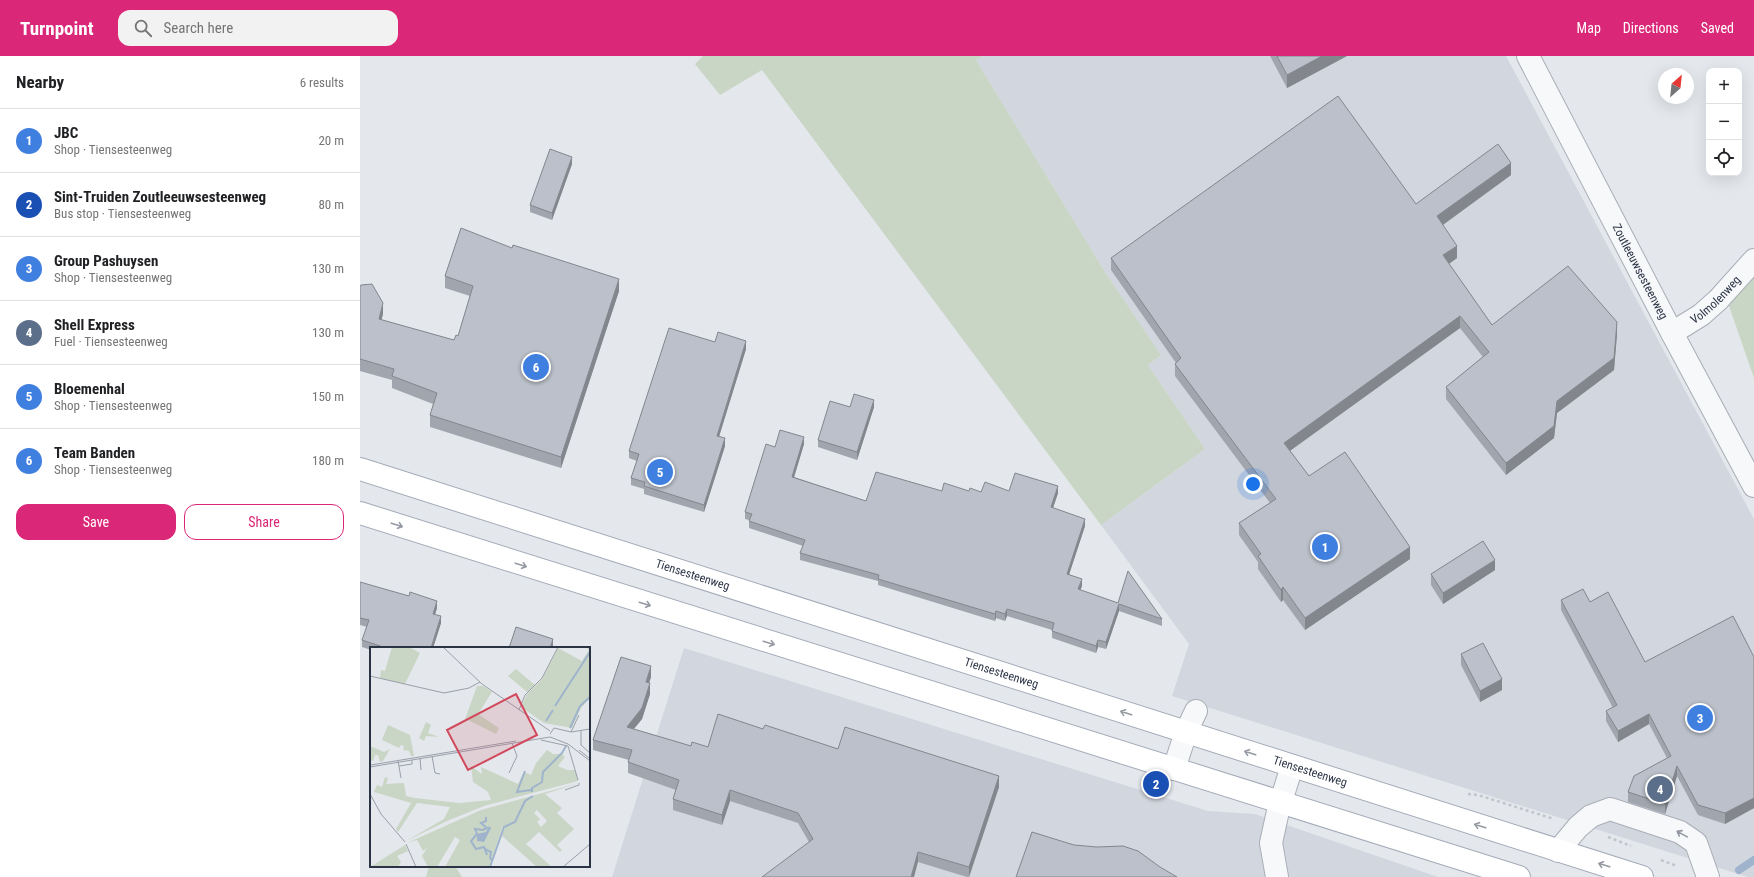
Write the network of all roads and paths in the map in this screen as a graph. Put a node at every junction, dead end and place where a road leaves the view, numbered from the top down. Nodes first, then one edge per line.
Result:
1 (1528, 56) edge
2 (1754, 260) edge
3 (1672, 333) junction
4 (360, 469) edge
5 (1754, 486) edge
6 (360, 513) edge
7 (1196, 711) dead end
8 (1186, 732) junction
9 (1292, 766) junction
10 (1174, 769) junction
11 (1281, 802) junction
12 (1558, 851) junction
13 (1277, 877) edge
14 (1519, 877) edge
15 (1642, 877) edge
16 (1708, 877) edge

1 - 3 street, Zoutleeuwsesteenweg
2 - 3 street, Volmolenweg
3 - 5 street, Zoutleeuwsesteenweg
8 -> 4 main road, Tiensesteenweg
6 -> 10 main road
7 - 8 street
9 -> 8 main road, Tiensesteenweg
8 - 10 street
9 - 11 street
12 -> 9 main road, Tiensesteenweg
10 - 11 main road
11 - 13 street
11 - 14 main road
15 -> 12 main road, Tiensesteenweg
16 -> 12 street

